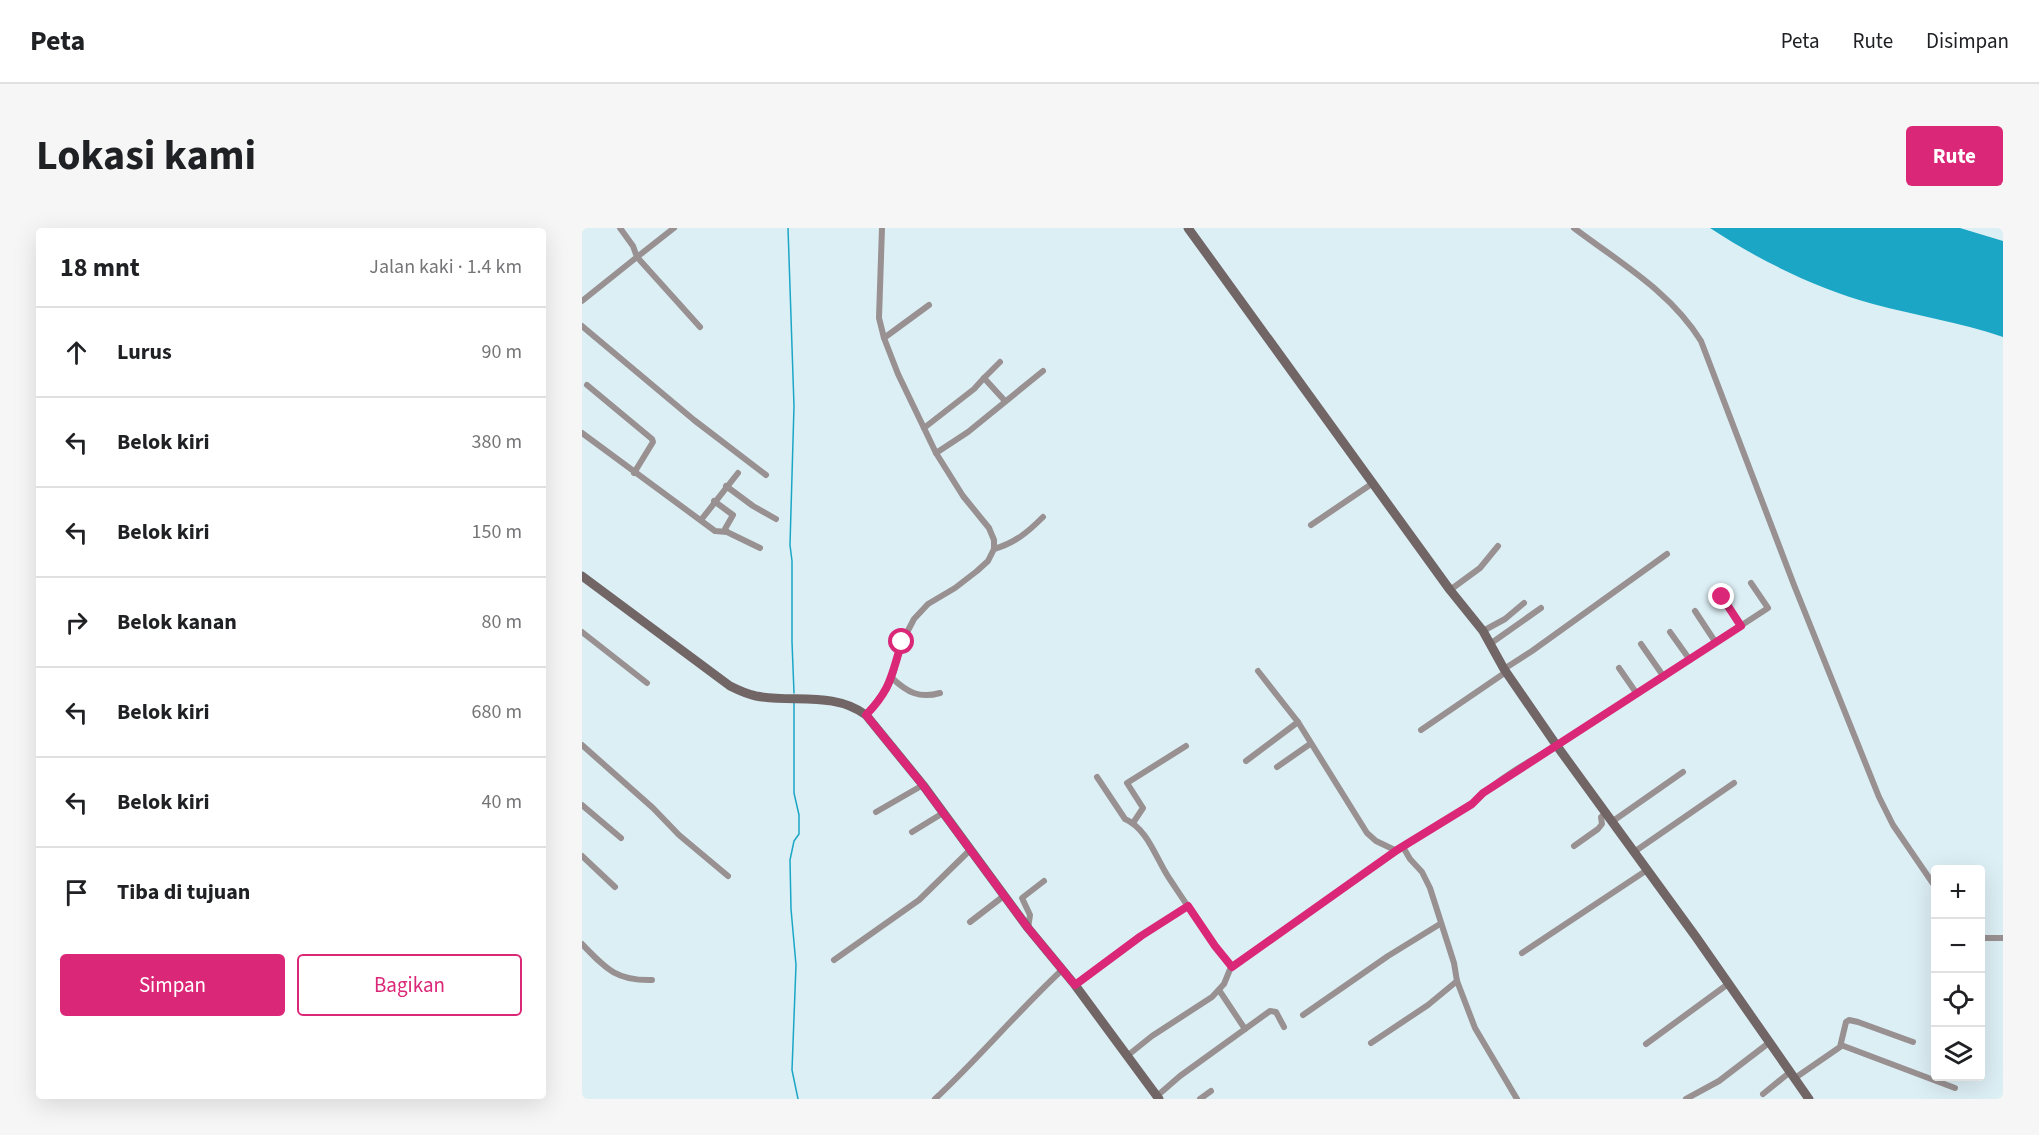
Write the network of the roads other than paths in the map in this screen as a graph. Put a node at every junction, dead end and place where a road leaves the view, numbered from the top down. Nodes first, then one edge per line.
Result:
1 (620, 228) edge
2 (674, 228) edge
3 (882, 228) edge
4 (1188, 228) edge
5 (1574, 228) edge
6 (637, 257) junction
7 (582, 301) edge
8 (929, 305) dead end
9 (582, 326) edge
10 (700, 327) dead end
11 (884, 338) junction
12 (1000, 362) dead end
13 (1043, 370) dead end
14 (984, 378) junction
15 (587, 385) dead end
16 (1005, 401) junction
17 (924, 428) junction
18 (582, 433) edge
19 (936, 453) junction
20 (634, 473) junction
21 (738, 473) dead end
22 (766, 475) dead end
23 (1373, 483) junction
24 (726, 486) junction
25 (714, 501) junction
26 (1043, 517) dead end
27 (776, 519) dead end
28 (701, 520) junction
29 (1311, 525) dead end
30 (727, 532) junction
31 (1498, 546) dead end
32 (760, 548) dead end
33 (994, 549) junction
34 (1667, 554) dead end
35 (582, 576) edge
36 (1751, 583) dead end
37 (1450, 590) junction
38 (1722, 597) dead end
39 (1524, 603) dead end
40 (1541, 608) dead end
41 (1695, 611) dead end
42 (1741, 626) junction
43 (1483, 631) junction
44 (582, 632) edge
45 (1670, 632) dead end
46 (1716, 643) junction
47 (1490, 644) junction
48 (1641, 645) dead end
49 (1690, 660) junction
50 (1619, 668) dead end
51 (1505, 670) junction
52 (1258, 671) dead end
53 (1664, 677) junction
54 (892, 678) junction
55 (647, 683) dead end
56 (940, 693) dead end
57 (1637, 694) junction
58 (866, 715) junction
59 (1298, 722) junction
60 (1421, 730) dead end
61 (1310, 744) junction
62 (582, 745) edge
63 (1186, 746) dead end
64 (1557, 746) junction
65 (1246, 761) dead end
66 (1277, 767) dead end
67 (1683, 772) dead end
68 (1097, 777) dead end
69 (1734, 783) dead end
70 (922, 784) junction
71 (582, 805) edge
72 (876, 812) dead end
73 (943, 813) junction
74 (1610, 817) junction
75 (1132, 823) junction
76 (912, 832) dead end
77 (621, 838) dead end
78 (1574, 846) dead end
79 (1400, 849) junction
80 (970, 850) junction
81 (1634, 852) junction
82 (582, 856) edge
83 (1647, 870) junction
84 (728, 876) dead end
85 (1044, 881) dead end
86 (1931, 882) edge
87 (615, 887) dead end
88 (1005, 895) junction
89 (1188, 906) junction
90 (970, 922) dead end
91 (1440, 924) junction
92 (1028, 928) junction
93 (2003, 938) edge
94 (1985, 939) edge
95 (582, 944) edge
96 (1522, 953) dead end
97 (834, 960) dead end
98 (1232, 967) junction
99 (1062, 970) junction
100 (652, 980) dead end
101 (1457, 981) junction
102 (1728, 984) junction
103 (1075, 985) junction
104 (1219, 990) junction
105 (1303, 1015) dead end
106 (1284, 1027) dead end
107 (1245, 1029) junction
108 (1770, 1042) junction
109 (1913, 1042) dead end
110 (1371, 1043) dead end
111 (1646, 1044) dead end
112 (1841, 1045) junction
113 (1127, 1056) junction
114 (1792, 1075) junction
115 (1955, 1088) dead end
116 (1211, 1090) dead end
117 (1763, 1094) dead end
118 (1158, 1097) edge
119 (935, 1099) edge
120 (1200, 1099) edge
121 (1517, 1099) edge
122 (1686, 1099) edge
123 (1809, 1099) edge

1 - 6 street
2 - 6 street
3 - 11 street
4 - 23 street
5 - 86 street
6 - 7 street
6 - 10 street
8 - 11 street
9 - 22 street
11 - 17 street
12 - 14 street
13 - 16 street
14 - 16 street
14 - 17 street
15 - 20 street
16 - 19 street
17 - 19 street
18 - 20 street
19 - 33 street
20 - 28 street
21 - 24 street
23 - 29 street
23 - 37 street
24 - 25 street
24 - 27 street
25 - 28 street
25 - 30 street
26 - 33 street
28 - 30 street
30 - 32 street
31 - 37 street
33 - 54 street
34 - 51 street
35 - 58 street
36 - 42 street
37 - 43 street
38 - 42 street
39 - 43 street
40 - 47 street
41 - 46 street
42 - 46 street
43 - 47 street
44 - 55 street
45 - 49 street
46 - 49 street
47 - 51 street
48 - 53 street
49 - 53 street
50 - 57 street
51 - 60 street
51 - 64 street
52 - 59 street
53 - 57 street
54 - 56 street
54 - 58 street
57 - 64 street
58 - 70 street
59 - 61 street
59 - 65 street
61 - 66 street
61 - 79 street
62 - 84 street
63 - 75 street
64 - 74 street
64 - 79 street
67 - 74 street
68 - 75 street
69 - 81 street
70 - 72 street
70 - 73 street
71 - 77 street
73 - 76 street
73 - 80 street
74 - 78 street
74 - 81 street
75 - 89 street
79 - 91 street
79 - 98 street
80 - 88 street
80 - 97 street
81 - 83 street
82 - 87 street
83 - 96 street
83 - 102 street
85 - 92 street
88 - 90 street
88 - 92 street
89 - 98 street
89 - 103 street
91 - 101 street
91 - 105 street
92 - 99 street
93 - 94 street
95 - 100 street
98 - 104 street
99 - 103 street
99 - 119 street
101 - 110 street
101 - 121 street
102 - 108 street
102 - 111 street
103 - 113 street
104 - 107 street
104 - 113 street
106 - 107 street
107 - 118 street
108 - 114 street
108 - 122 street
109 - 112 street
112 - 114 street
112 - 115 street
113 - 118 street
114 - 117 street
114 - 123 street
116 - 120 street

